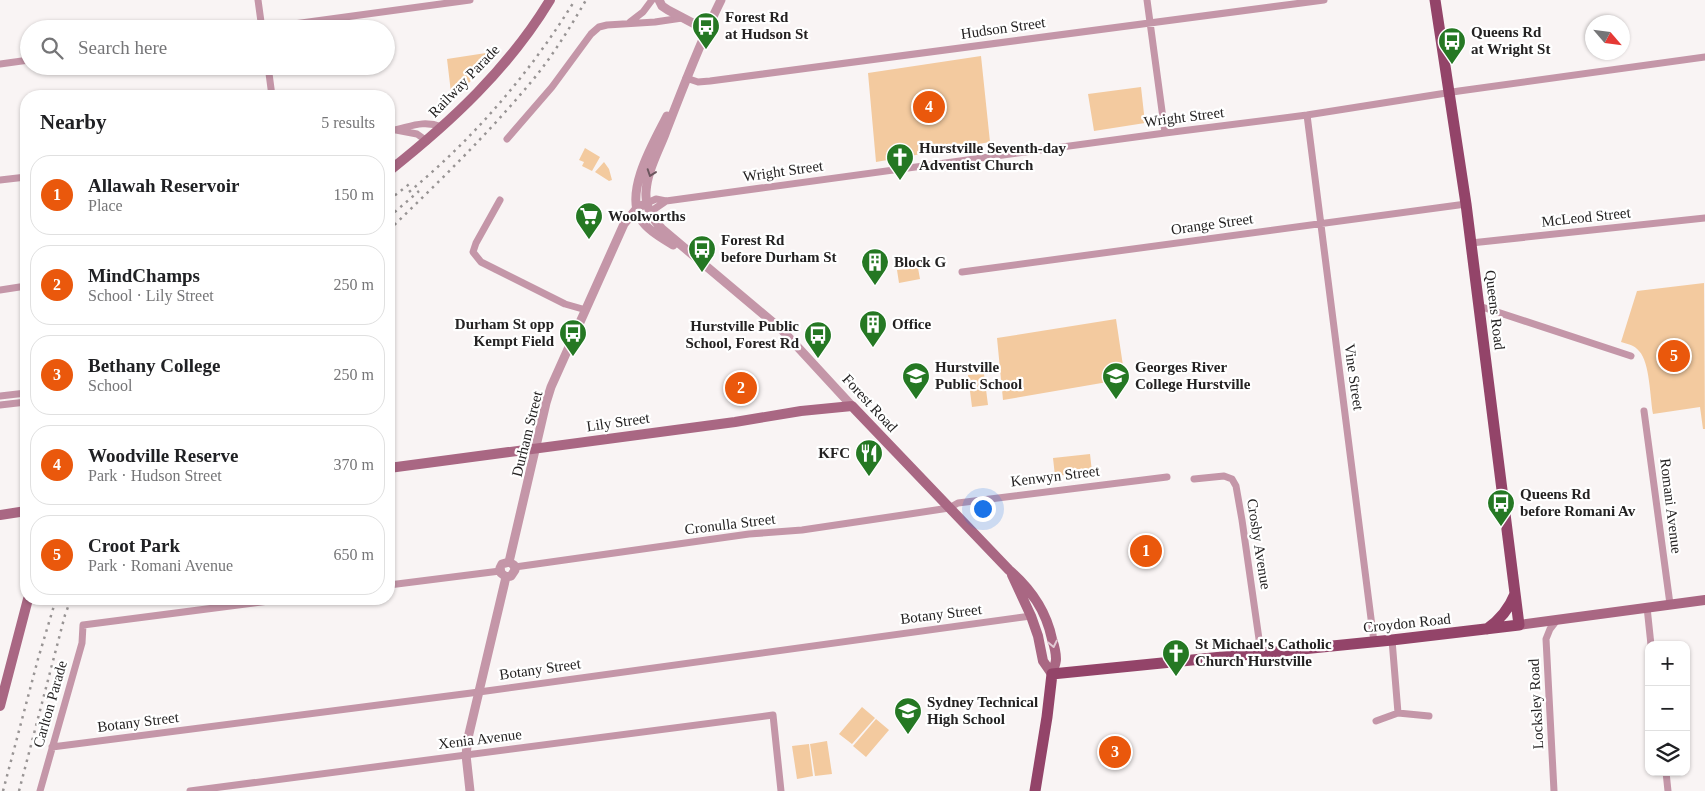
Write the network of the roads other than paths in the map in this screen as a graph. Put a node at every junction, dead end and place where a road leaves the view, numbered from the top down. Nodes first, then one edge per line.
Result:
1 (258, 0) edge
2 (470, 0) edge
3 (659, 0) edge
4 (721, 0) edge
5 (1147, 0) edge
6 (1324, 0) edge
7 (1435, 0) edge
8 (546, 1) edge
9 (650, 3) edge
10 (685, 19) junction
11 (259, 20) edge
12 (320, 20) edge
13 (655, 22) junction
14 (1150, 22) junction
15 (630, 23) junction
16 (706, 30) junction
17 (699, 47) junction
18 (1705, 57) edge
19 (20, 61) edge
20 (0, 64) edge
21 (269, 75) edge
22 (686, 78) junction
23 (271, 90) edge
24 (1450, 93) junction
25 (1307, 115) junction
26 (442, 127) junction
27 (395, 129) edge
28 (395, 131) edge
29 (1165, 133) junction
30 (507, 138) dead end
31 (427, 141) junction
32 (395, 166) edge
33 (20, 178) edge
34 (0, 180) edge
35 (500, 200) dead end
36 (1466, 204) junction
37 (649, 207) junction
38 (637, 208) junction
39 (640, 218) junction
40 (1705, 218) edge
41 (1320, 224) junction
42 (619, 234) junction
43 (1471, 243) junction
44 (703, 264) junction
45 (962, 272) dead end
46 (20, 287) edge
47 (0, 290) edge
48 (1479, 306) junction
49 (586, 310) junction
50 (1631, 356) dead end
51 (20, 394) edge
52 (0, 396) edge
53 (20, 403) edge
54 (0, 405) edge
55 (852, 406) junction
56 (1644, 411) dead end
57 (536, 448) junction
58 (395, 467) edge
59 (1167, 477) dead end
60 (1194, 480) dead end
61 (949, 508) junction
62 (20, 512) edge
63 (0, 515) edge
64 (512, 565) junction
65 (1009, 570) junction
66 (503, 574) junction
67 (395, 584) edge
68 (1515, 594) junction
69 (1705, 600) edge
70 (1670, 604) junction
71 (26, 605) edge
72 (238, 605) edge
73 (1647, 607) junction
74 (1031, 616) junction
75 (1557, 619) junction
76 (1519, 625) junction
77 (1487, 629) junction
78 (1392, 640) junction
79 (1651, 641) edge
80 (1374, 642) junction
81 (1261, 653) junction
82 (1052, 674) junction
83 (479, 692) junction
84 (0, 706) edge
85 (1398, 713) junction
86 (1429, 716) dead end
87 (1376, 721) dead end
88 (52, 747) junction
89 (466, 755) junction
90 (1666, 776) edge
91 (40, 791) edge
92 (190, 791) edge
93 (470, 791) edge
94 (781, 791) edge
95 (1035, 791) edge
96 (1554, 791) edge
97 (1668, 791) edge

1 - 11 street
2 - 12 street
3 - 10 street
4 - 16 street
5 - 14 street
6 - 14 street, Hudson Street
7 - 24 main road, Queens Road
8 - 26 main road, Railway Parade
9 - 13 street
9 - 15 street
10 - 13 street
10 - 16 street
10 - 17 street
13 - 15 street
14 - 22 street, Hudson Street
14 - 29 street
15 - 30 street
16 - 17 street
17 - 22 street
18 - 24 street, Wright Street
19 - 20 street
21 - 23 street
22 -> 37 street
22 - 38 street
24 - 25 street, Wright Street
24 - 36 main road, Queens Road
25 - 29 street, Wright Street
25 - 41 street, Vine Street
26 - 27 street
26 - 31 main road, Railway Parade
28 - 31 street
29 - 37 street, Wright Street
31 - 32 main road, Railway Parade
33 - 34 street
35 - 49 street
36 - 41 street, Orange Street
36 - 43 main road, Queens Road
37 - 38 street
37 - 39 street, Durham Street
37 - 44 street, Forest Road
38 - 39 street
38 - 42 street, Durham Street
39 - 42 street, Durham Street
39 - 44 street, Forest Road
40 - 43 street, McLeod Street
41 - 45 street, Orange Street
41 - 80 street, Vine Street
42 - 49 street, Durham Street
43 - 48 main road, Queens Road
44 - 55 street, Forest Road
46 - 47 street
48 - 50 street
48 - 68 main road, Queens Road
49 - 57 street, Durham Street
51 - 52 street
53 - 54 street
55 - 57 main road, Lily Street
55 - 61 main road, Forest Road
56 - 70 street, Romani Avenue
57 - 58 main road, Lily Street
57 - 64 street, Durham Street
59 - 61 street, Kenwyn Street
60 - 81 street, Crosby Avenue
61 - 64 street, Cronulla Street
61 - 65 main road, Forest Road
62 - 63 main road
64 - 66 street
65 - 74 main road, Forest Road
65 -> 82 main road, Forest Road
66 - 67 street
66 - 83 street
68 - 76 main road, Queens Road
68 - 77 main road
69 - 70 main road, Croydon Road
70 - 73 main road, Croydon Road
71 - 84 main road
72 - 88 street, Carlton Parade
73 - 75 main road, Croydon Road
73 - 79 street
74 - 82 main road, Forest Road
74 - 83 street, Botany Street
75 - 76 main road, Croydon Road
75 - 96 street, Locksley Road
76 - 77 main road, Croydon Road
77 - 78 main road, Croydon Road
78 - 80 main road, Croydon Road
78 - 85 street
80 - 81 main road, Croydon Road
81 - 82 main road, Croydon Road
82 - 95 main road, Forest Road
83 - 88 street, Botany Street
83 - 89 street
85 - 86 street
85 - 87 street
88 - 91 street, Carlton Parade
89 - 92 street, Xenia Avenue
89 - 93 street
89 - 94 street, Xenia Avenue
90 - 97 street

